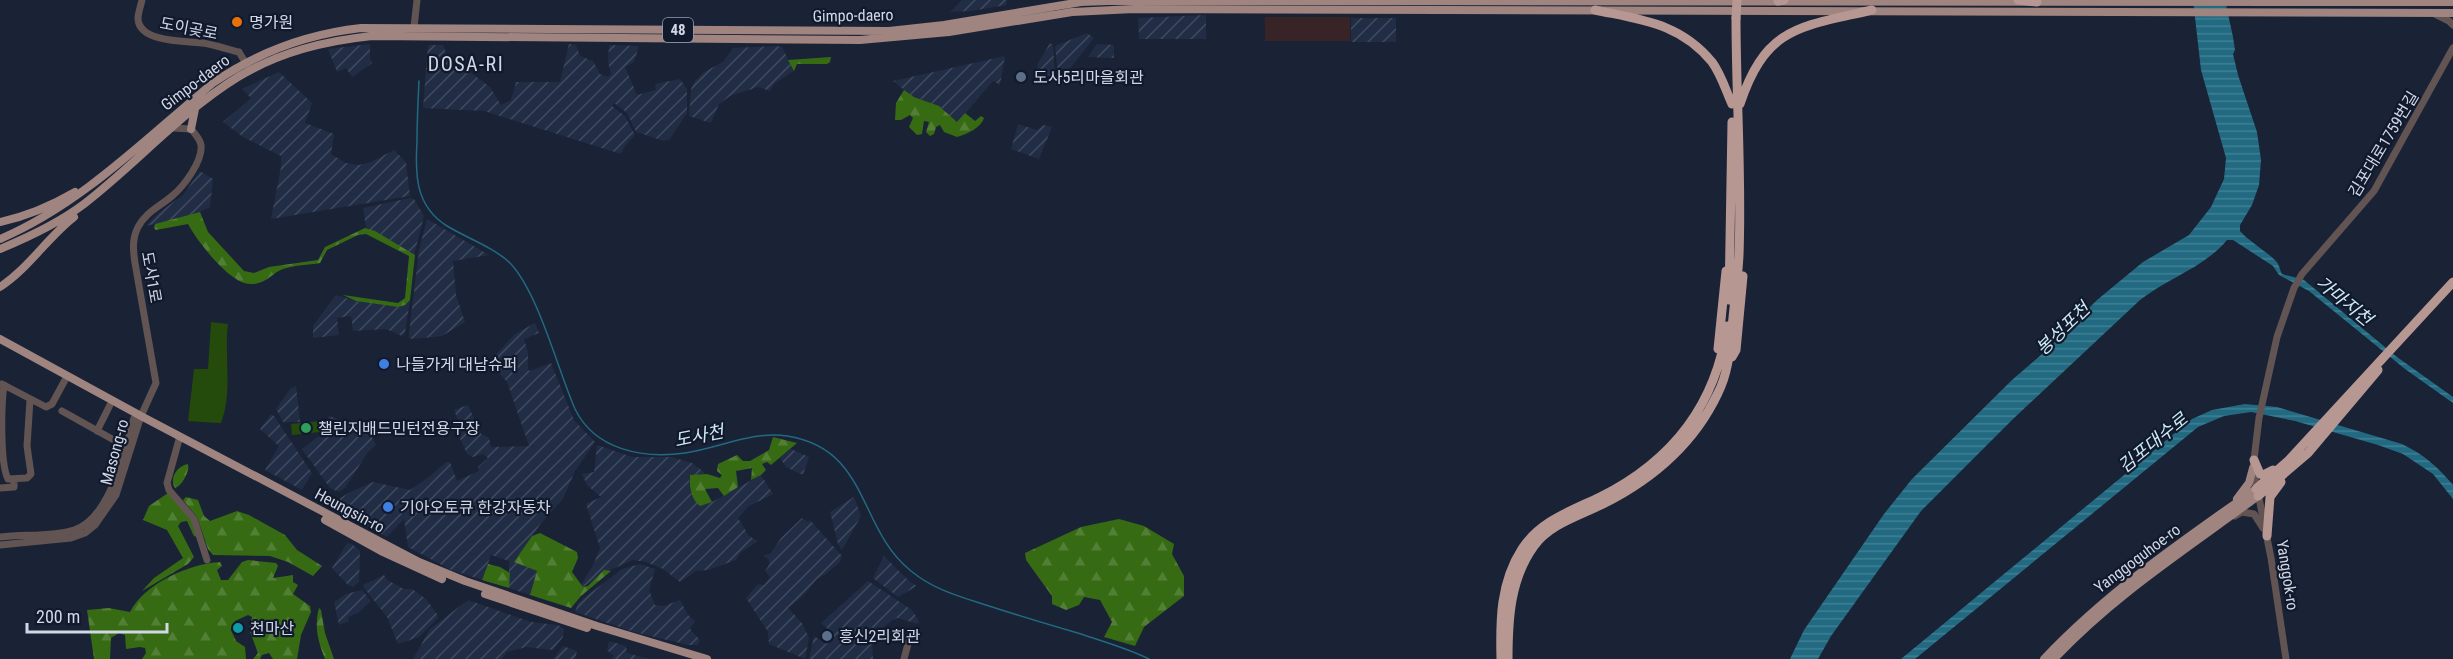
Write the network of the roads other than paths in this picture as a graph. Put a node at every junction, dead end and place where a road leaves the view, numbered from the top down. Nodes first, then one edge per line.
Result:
1 (142, 0) edge
2 (417, 0) edge
3 (1367, 0) edge
4 (1434, 0) edge
5 (1732, 0) edge
6 (1737, 0) edge
7 (2018, 0) edge
8 (1781, 1) edge
9 (2240, 1) edge
10 (2037, 2) junction
11 (2376, 2) junction
12 (2453, 2) edge
13 (1406, 3) edge
14 (2177, 7) junction
15 (1595, 10) junction
16 (1872, 10) junction
17 (2375, 13) junction
18 (2433, 13) junction
19 (2453, 13) edge
20 (1734, 18) junction
21 (2453, 25) edge
22 (414, 27) junction
23 (2453, 48) edge
24 (248, 67) junction
25 (196, 108) junction
26 (1735, 108) junction
27 (173, 128) junction
28 (191, 129) junction
29 (105, 179) junction
30 (0, 222) edge
31 (0, 239) edge
32 (0, 249) edge
33 (1735, 255) junction
34 (2453, 282) edge
35 (0, 287) edge
36 (2453, 290) edge
37 (0, 339) edge
38 (0, 345) edge
39 (2397, 345) junction
40 (2383, 361) junction
41 (65, 380) junction
42 (2, 384) edge
43 (30, 400) junction
44 (110, 405) junction
45 (62, 411) dead end
46 (138, 418) junction
47 (97, 431) junction
48 (112, 439) dead end
49 (180, 439) junction
50 (2308, 453) junction
51 (2288, 461) junction
52 (2254, 464) junction
53 (14, 480) junction
54 (0, 489) edge
55 (2257, 492) junction
56 (2228, 509) junction
57 (2219, 524) junction
58 (2267, 536) junction
59 (0, 537) edge
60 (0, 545) edge
61 (207, 560) dead end
62 (909, 640) dead end
63 (688, 659) edge
64 (707, 659) edge
65 (904, 659) edge
66 (1501, 659) edge
67 (1508, 659) edge
68 (2044, 659) edge
69 (2054, 659) edge
70 (2286, 659) edge

1 - 24 street, 도이곶로
2 - 22 street
3 - 13 main road, Gimpo-daero / 48
3 - 22 main road, Gimpo-daero / 48
4 - 8 main road, Gimpo-daero / 48
4 - 13 main road, Gimpo-daero / 48
5 - 20 highway
6 - 20 highway, bridge
7 - 10 highway
8 - 10 main road, Gimpo-daero / 48
9 - 11 main road, Gimpo-daero / 48
9 - 14 main road, Gimpo-daero / 48
10 - 14 main road, Gimpo-daero / 48
11 - 12 main road, Gimpo-daero / 48
11 - 17 main road
13 - 15 main road, Gimpo-daero / 48
13 - 24 main road, Gimpo-daero / 48
14 - 16 main road, Gimpo-daero / 48
14 - 17 main road, 48
15 - 16 main road, Gimpo-daero / 48
15 - 26 highway
16 - 26 highway
17 - 18 main road, 48
18 - 19 main road, 48
18 - 21 street
20 - 26 highway
22 - 24 main road, Gimpo-daero / 48
23 - 52 street, 김포대로1759번길
24 - 25 main road, Gimpo-daero / 48
24 - 29 main road, Gimpo-daero / 48
25 - 27 main road, Gimpo-daero / 48
25 - 28 main road
26 - 33 highway
27 - 28 street
27 - 29 main road, Gimpo-daero / 48
28 - 46 street, 도사1로
29 - 30 main road
29 - 31 main road, Gimpo-daero / 48
29 - 32 main road, Gimpo-daero / 48
29 - 35 main road
33 - 66 highway
33 - 67 highway
34 - 39 highway
36 - 39 highway
37 - 46 main road, Heungsin-ro
38 - 41 main road, Heungsin-ro
39 - 40 highway
40 - 50 highway
40 - 51 highway
41 - 43 street
41 - 44 main road, Heungsin-ro
42 - 43 street
42 - 53 street
43 - 53 street
44 - 46 main road, Heungsin-ro
44 - 47 street
45 - 47 street
46 - 49 main road, Heungsin-ro
46 - 59 street, Masong-ro
46 - 60 street, Masong-ro
47 - 48 street
49 - 61 street
49 - 63 main road, Heungsin-ro
49 - 64 main road, Heungsin-ro
50 - 55 highway
50 - 58 highway
51 - 52 highway
51 - 55 highway
52 - 55 street
52 - 56 main road
53 - 54 street
55 - 56 main road, Yanggoguhoe-ro
55 - 57 main road, Yanggoguhoe-ro
55 - 58 street, Yanggok-ro
56 - 68 main road, Yanggoguhoe-ro
57 - 58 street
57 - 69 main road, Yanggoguhoe-ro
58 - 70 street, Yanggok-ro
62 - 65 street

